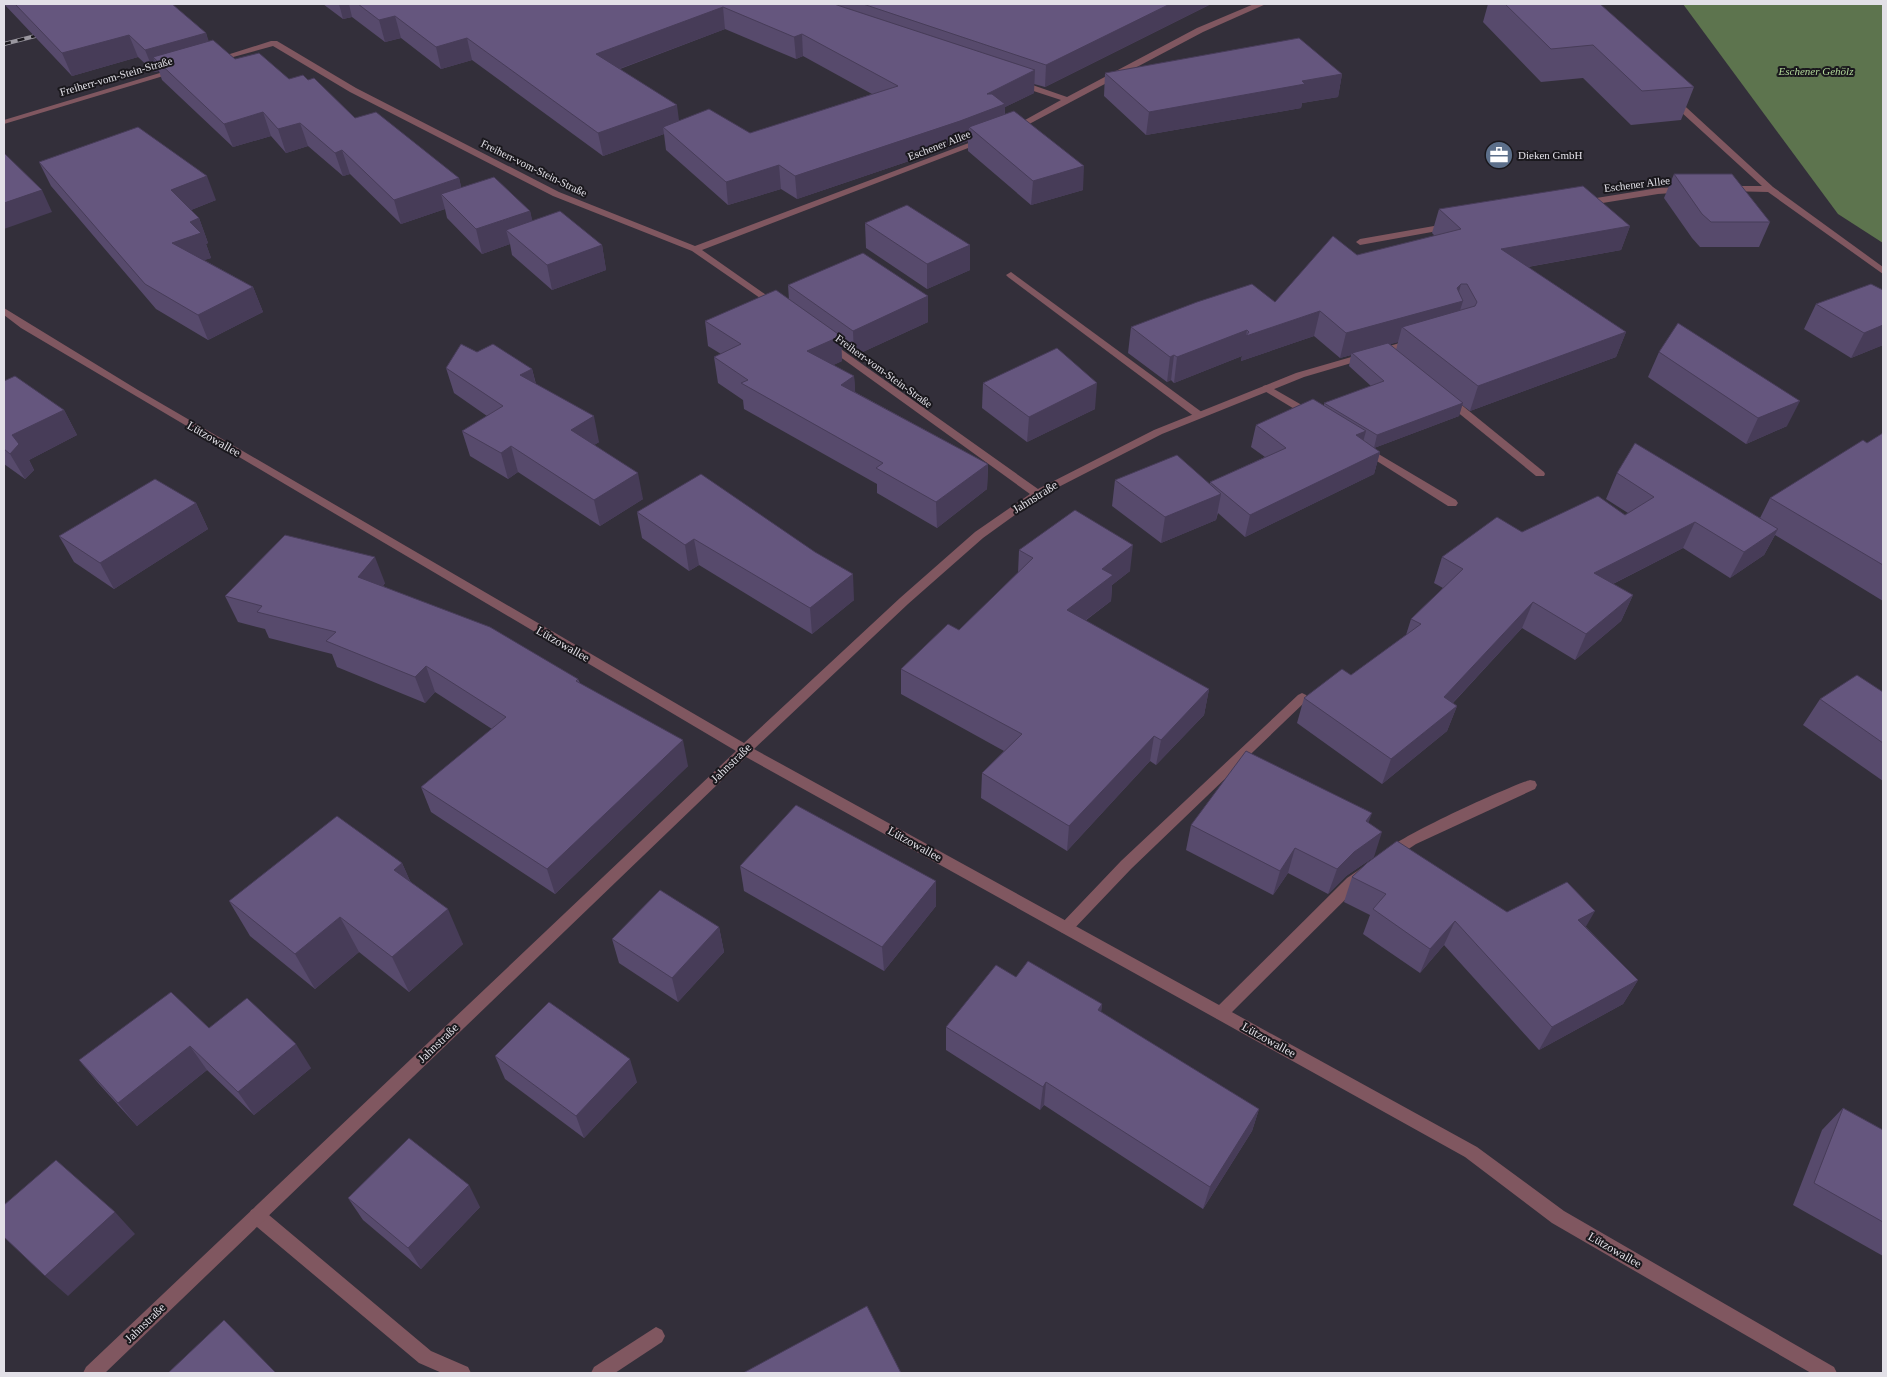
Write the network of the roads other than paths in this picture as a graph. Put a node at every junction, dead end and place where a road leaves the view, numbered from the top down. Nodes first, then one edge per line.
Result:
1 (1262, 4) edge
2 (208, 62) edge
3 (189, 67) edge
4 (1014, 82) edge
5 (1662, 90) edge
6 (1068, 100) junction
7 (4, 122) edge
8 (1000, 134) edge
9 (991, 137) edge
10 (1770, 188) junction
11 (1695, 190) edge
12 (1714, 190) edge
13 (1571, 205) edge
14 (1465, 223) edge
15 (1360, 242) dead end
16 (695, 249) junction
17 (1883, 271) edge
18 (1011, 275) dead end
19 (4, 311) edge
20 (782, 312) edge
21 (1424, 339) edge
22 (822, 340) edge
23 (1267, 388) junction
24 (1440, 393) edge
25 (1199, 415) junction
26 (1318, 419) edge
27 (1360, 446) edge
28 (1540, 474) dead end
29 (1037, 494) junction
30 (1452, 503) dead end
31 (1302, 698) edge
32 (745, 750) junction
33 (1530, 784) dead end
34 (1066, 928) junction
35 (1220, 1013) junction
36 (257, 1216) junction
37 (656, 1336) dead end
38 (92, 1373) edge
39 (462, 1373) edge
40 (600, 1373) edge
41 (1828, 1373) edge

1 - 6 street
2 - 16 street, Freiherr-vom-Stein-Straße
3 - 7 street, Freiherr-vom-Stein-Straße
4 - 6 street
5 - 10 street
6 - 8 street
9 - 16 street, Eschener Allee
10 - 12 street
10 - 17 street
11 - 13 street, Eschener Allee
14 - 15 street
16 - 20 street, Freiherr-vom-Stein-Straße
18 - 25 street
19 - 32 street, Lützowallee
21 - 23 street, Jahnstraße
22 - 29 street, Freiherr-vom-Stein-Straße
23 - 25 street, Jahnstraße
23 - 26 street
24 - 28 street
25 - 29 street, Jahnstraße
27 - 30 street
29 - 32 street, Jahnstraße
31 - 34 street
32 - 34 street, Lützowallee
32 - 36 street, Jahnstraße
33 - 35 street
34 - 35 street, Lützowallee
35 - 41 street, Lützowallee
36 - 38 street, Jahnstraße
36 - 39 street
37 - 40 street

